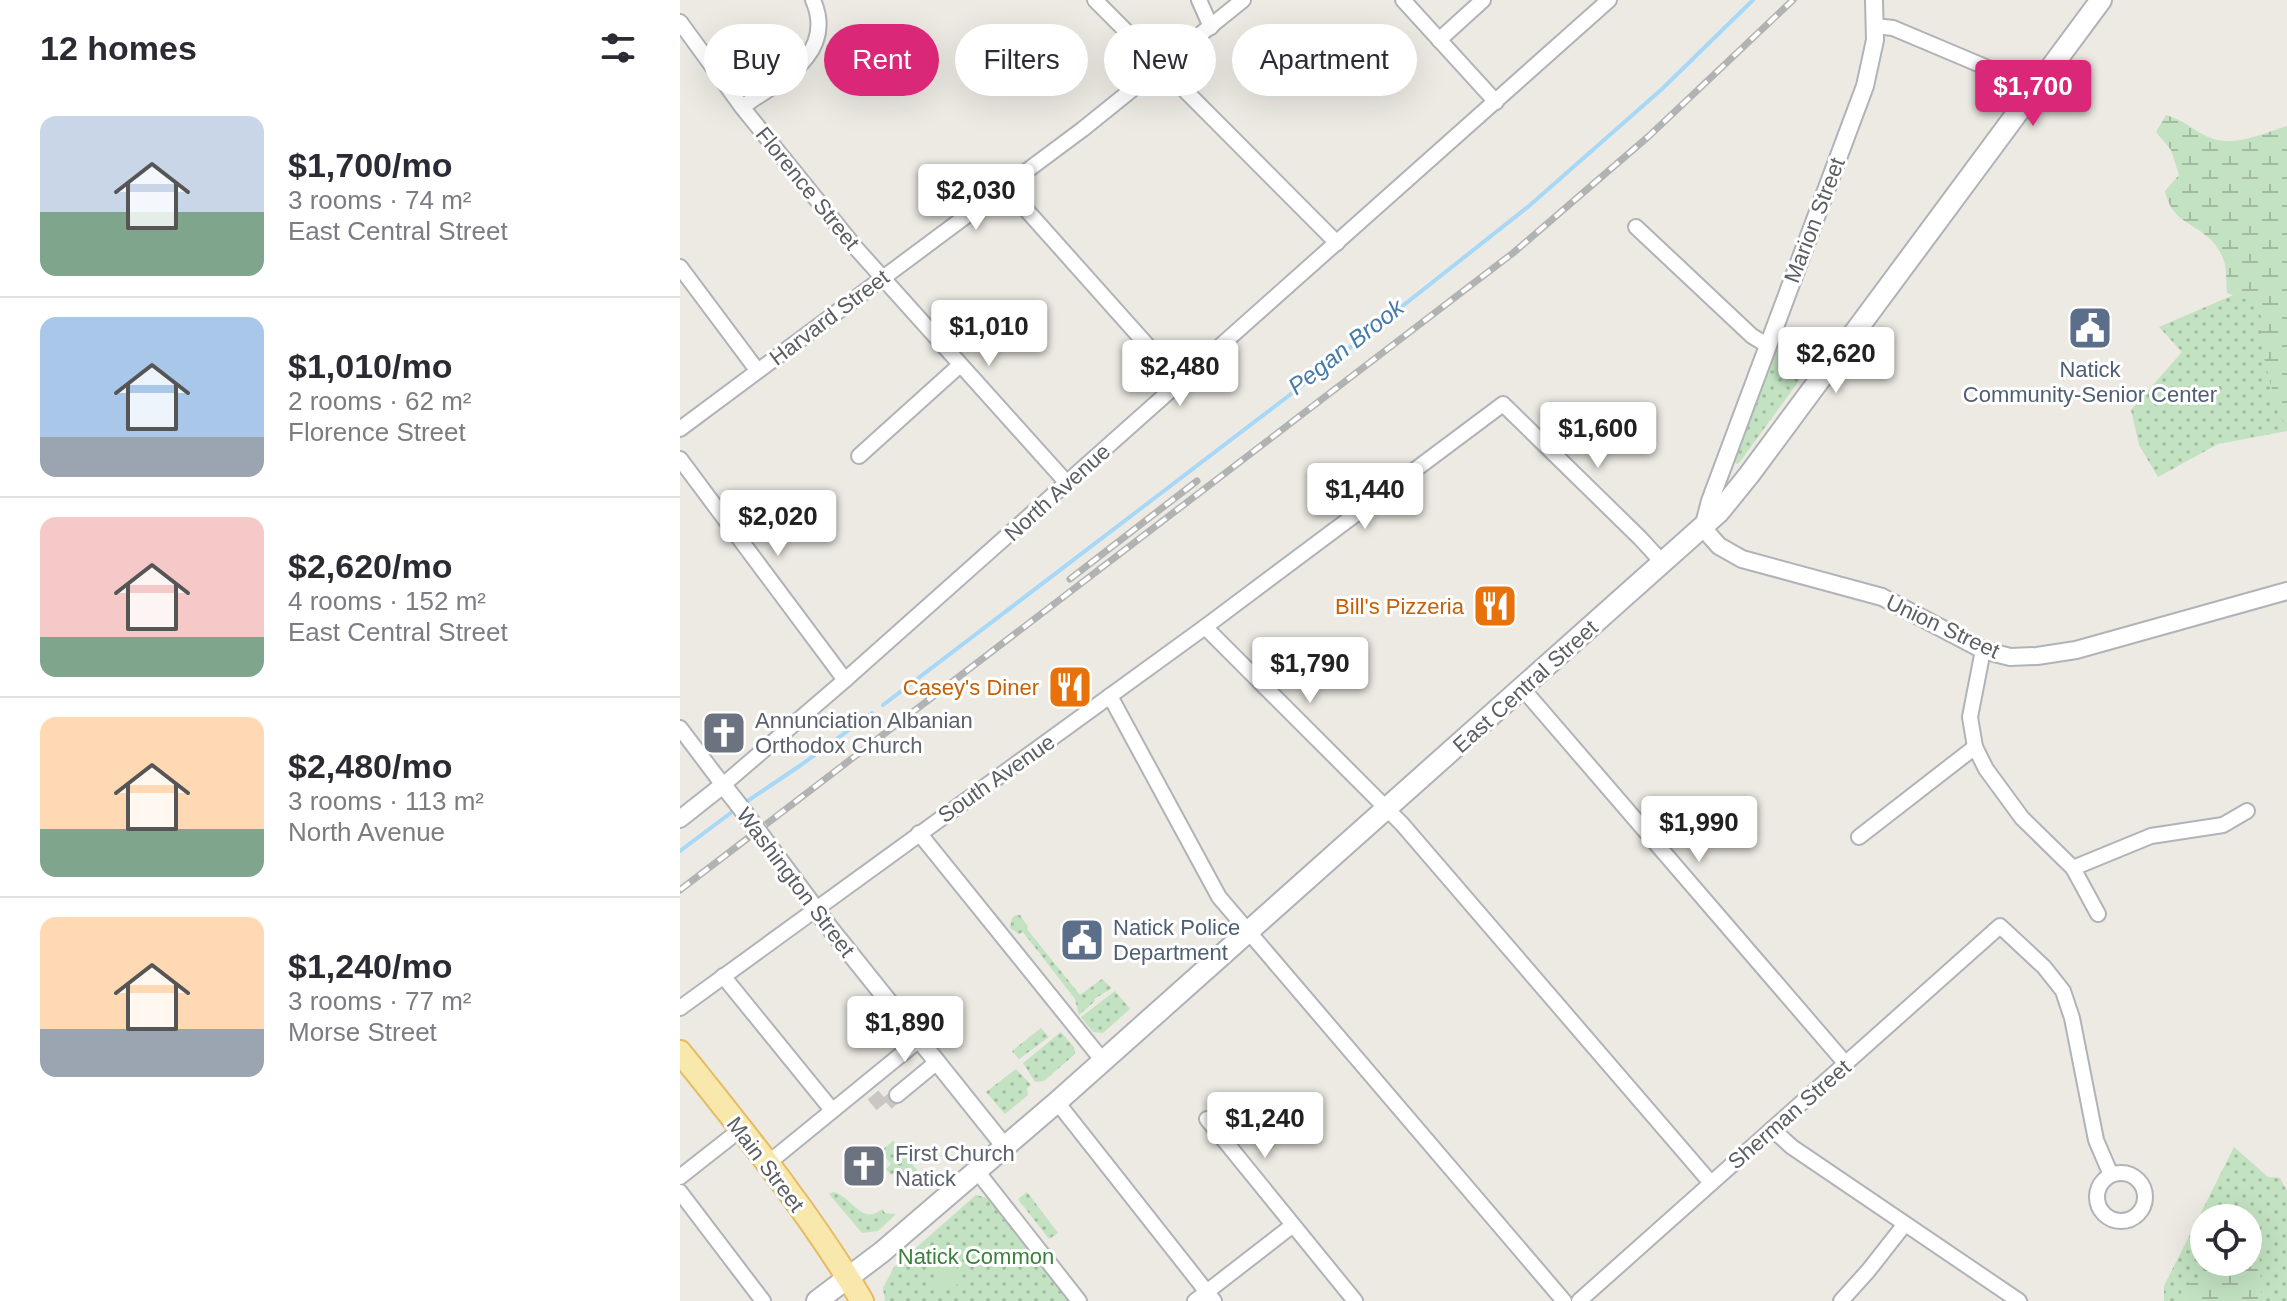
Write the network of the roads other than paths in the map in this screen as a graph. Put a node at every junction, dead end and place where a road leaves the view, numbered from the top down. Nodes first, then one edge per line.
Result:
1 (813, 0) edge
2 (1095, 0) edge
3 (1199, 0) edge
4 (1243, 0) edge
5 (1403, 0) edge
6 (1483, 0) edge
7 (1609, 0) edge
8 (1874, 0) edge
9 (2101, 0) edge
10 (680, 22) edge
11 (1120, 24) edge
12 (1210, 24) edge
13 (1215, 24) edge
14 (1875, 26) junction
15 (1439, 40) junction
16 (2033, 91) junction
17 (1124, 96) edge
18 (1192, 96) edge
19 (1496, 102) junction
20 (742, 107) junction
21 (1006, 187) junction
22 (1636, 227) dead end
23 (1337, 243) junction
24 (680, 267) edge
25 (882, 278) junction
26 (1767, 345) junction
27 (960, 365) junction
28 (757, 370) junction
29 (1180, 382) junction
30 (680, 429) edge
31 (859, 456) dead end
32 (680, 459) edge
33 (1067, 483) junction
34 (1703, 528) junction
35 (1663, 563) junction
36 (2286, 595) edge
37 (1205, 627) junction
38 (1983, 650) junction
39 (845, 680) junction
40 (1523, 689) junction
41 (1110, 696) junction
42 (680, 728) edge
43 (1975, 747) junction
44 (723, 785) junction
45 (1388, 809) junction
46 (2247, 811) dead end
47 (680, 819) edge
48 (919, 833) junction
49 (1859, 837) dead end
50 (2073, 868) junction
51 (815, 908) junction
52 (2098, 914) dead end
53 (1249, 932) junction
54 (723, 976) junction
55 (680, 1008) edge
56 (919, 1040) junction
57 (681, 1055) edge
58 (1103, 1061) junction
59 (937, 1062) junction
60 (1846, 1064) junction
61 (897, 1095) tunnel mouth
62 (1057, 1102) junction
63 (832, 1110) junction
64 (1207, 1119) dead end
65 (741, 1129) junction
66 (1772, 1129) junction
67 (1005, 1147) junction
68 (767, 1164) junction
69 (977, 1171) junction
70 (2111, 1175) dead end
71 (680, 1177) edge
72 (1711, 1183) junction
73 (680, 1192) edge
74 (1905, 1224) junction
75 (1293, 1225) junction
76 (848, 1278) junction
77 (1205, 1298) edge
78 (763, 1301) edge
79 (817, 1301) edge
80 (862, 1301) edge
81 (1079, 1301) edge
82 (1355, 1301) edge
83 (1564, 1301) edge
84 (1579, 1301) edge
85 (1841, 1301) edge
86 (2019, 1301) edge

1 - 20 street, Florence Street
2 - 11 street
3 - 12 street
4 - 13 street, Harvard Street
5 - 15 street
6 - 15 street
7 - 19 street, North Avenue
8 - 14 street, Marion Street
9 - 16 main road, East Central Street
10 - 20 street
14 - 16 street
14 - 26 street, Marion Street
15 - 19 street
16 - 34 main road, East Central Street
17 - 21 street, Harvard Street
18 - 23 street
19 - 23 street, North Avenue
20 - 25 street, Florence Street
21 - 25 street, Harvard Street
21 - 29 street
22 - 26 street
23 - 29 street, North Avenue
24 - 28 street
25 - 27 street, Florence Street
25 - 28 street, Harvard Street
26 - 34 street, Marion Street
27 - 31 street
27 - 33 street, Florence Street
28 - 30 street, Harvard Street
29 - 33 street, North Avenue
32 - 39 street
33 - 39 street, North Avenue
34 - 35 main road, East Central Street
34 - 38 street, Union Street
35 - 37 street, South Avenue
35 - 40 main road, East Central Street
36 - 38 street, Union Street
37 - 41 street, South Avenue
37 - 45 street
38 - 43 street
39 - 44 street, North Avenue
40 - 45 main road, East Central Street
40 - 60 street
41 - 48 street, South Avenue
41 - 53 street
42 - 44 street, Washington Street
43 - 49 street
43 - 50 street
44 - 47 street, North Avenue
44 - 51 street, Washington Street, bridge
45 - 53 main road, East Central Street
45 - 72 street
46 - 50 street
48 - 51 street, South Avenue
48 - 58 street
50 - 52 street
51 - 54 street, South Avenue
51 - 56 street, Washington Street
53 - 58 main road, East Central Street
53 - 83 street
54 - 55 street, South Avenue
54 - 63 street
56 - 59 street, Washington Street
56 - 63 street
57 - 65 main road, Main Street
58 - 62 main road, East Central Street
59 - 61 street
59 - 67 street, Washington Street
60 - 66 street, Sherman Street
60 - 70 street, Sherman Street
62 - 67 main road, East Central Street
62 - 77 street
63 - 68 street
64 - 75 street
65 - 68 main road, Main Street
65 - 71 street
66 - 72 street, Sherman Street
66 - 74 street
67 - 69 main road, East Central Street
68 - 76 main road, Main Street
69 - 76 main road, East Central Street
69 - 81 street
72 - 84 street, Sherman Street
73 - 78 street
74 - 85 street
74 - 86 street
75 - 77 street
75 - 82 street
76 - 79 main road, East Central Street
76 - 80 main road, Main Street

